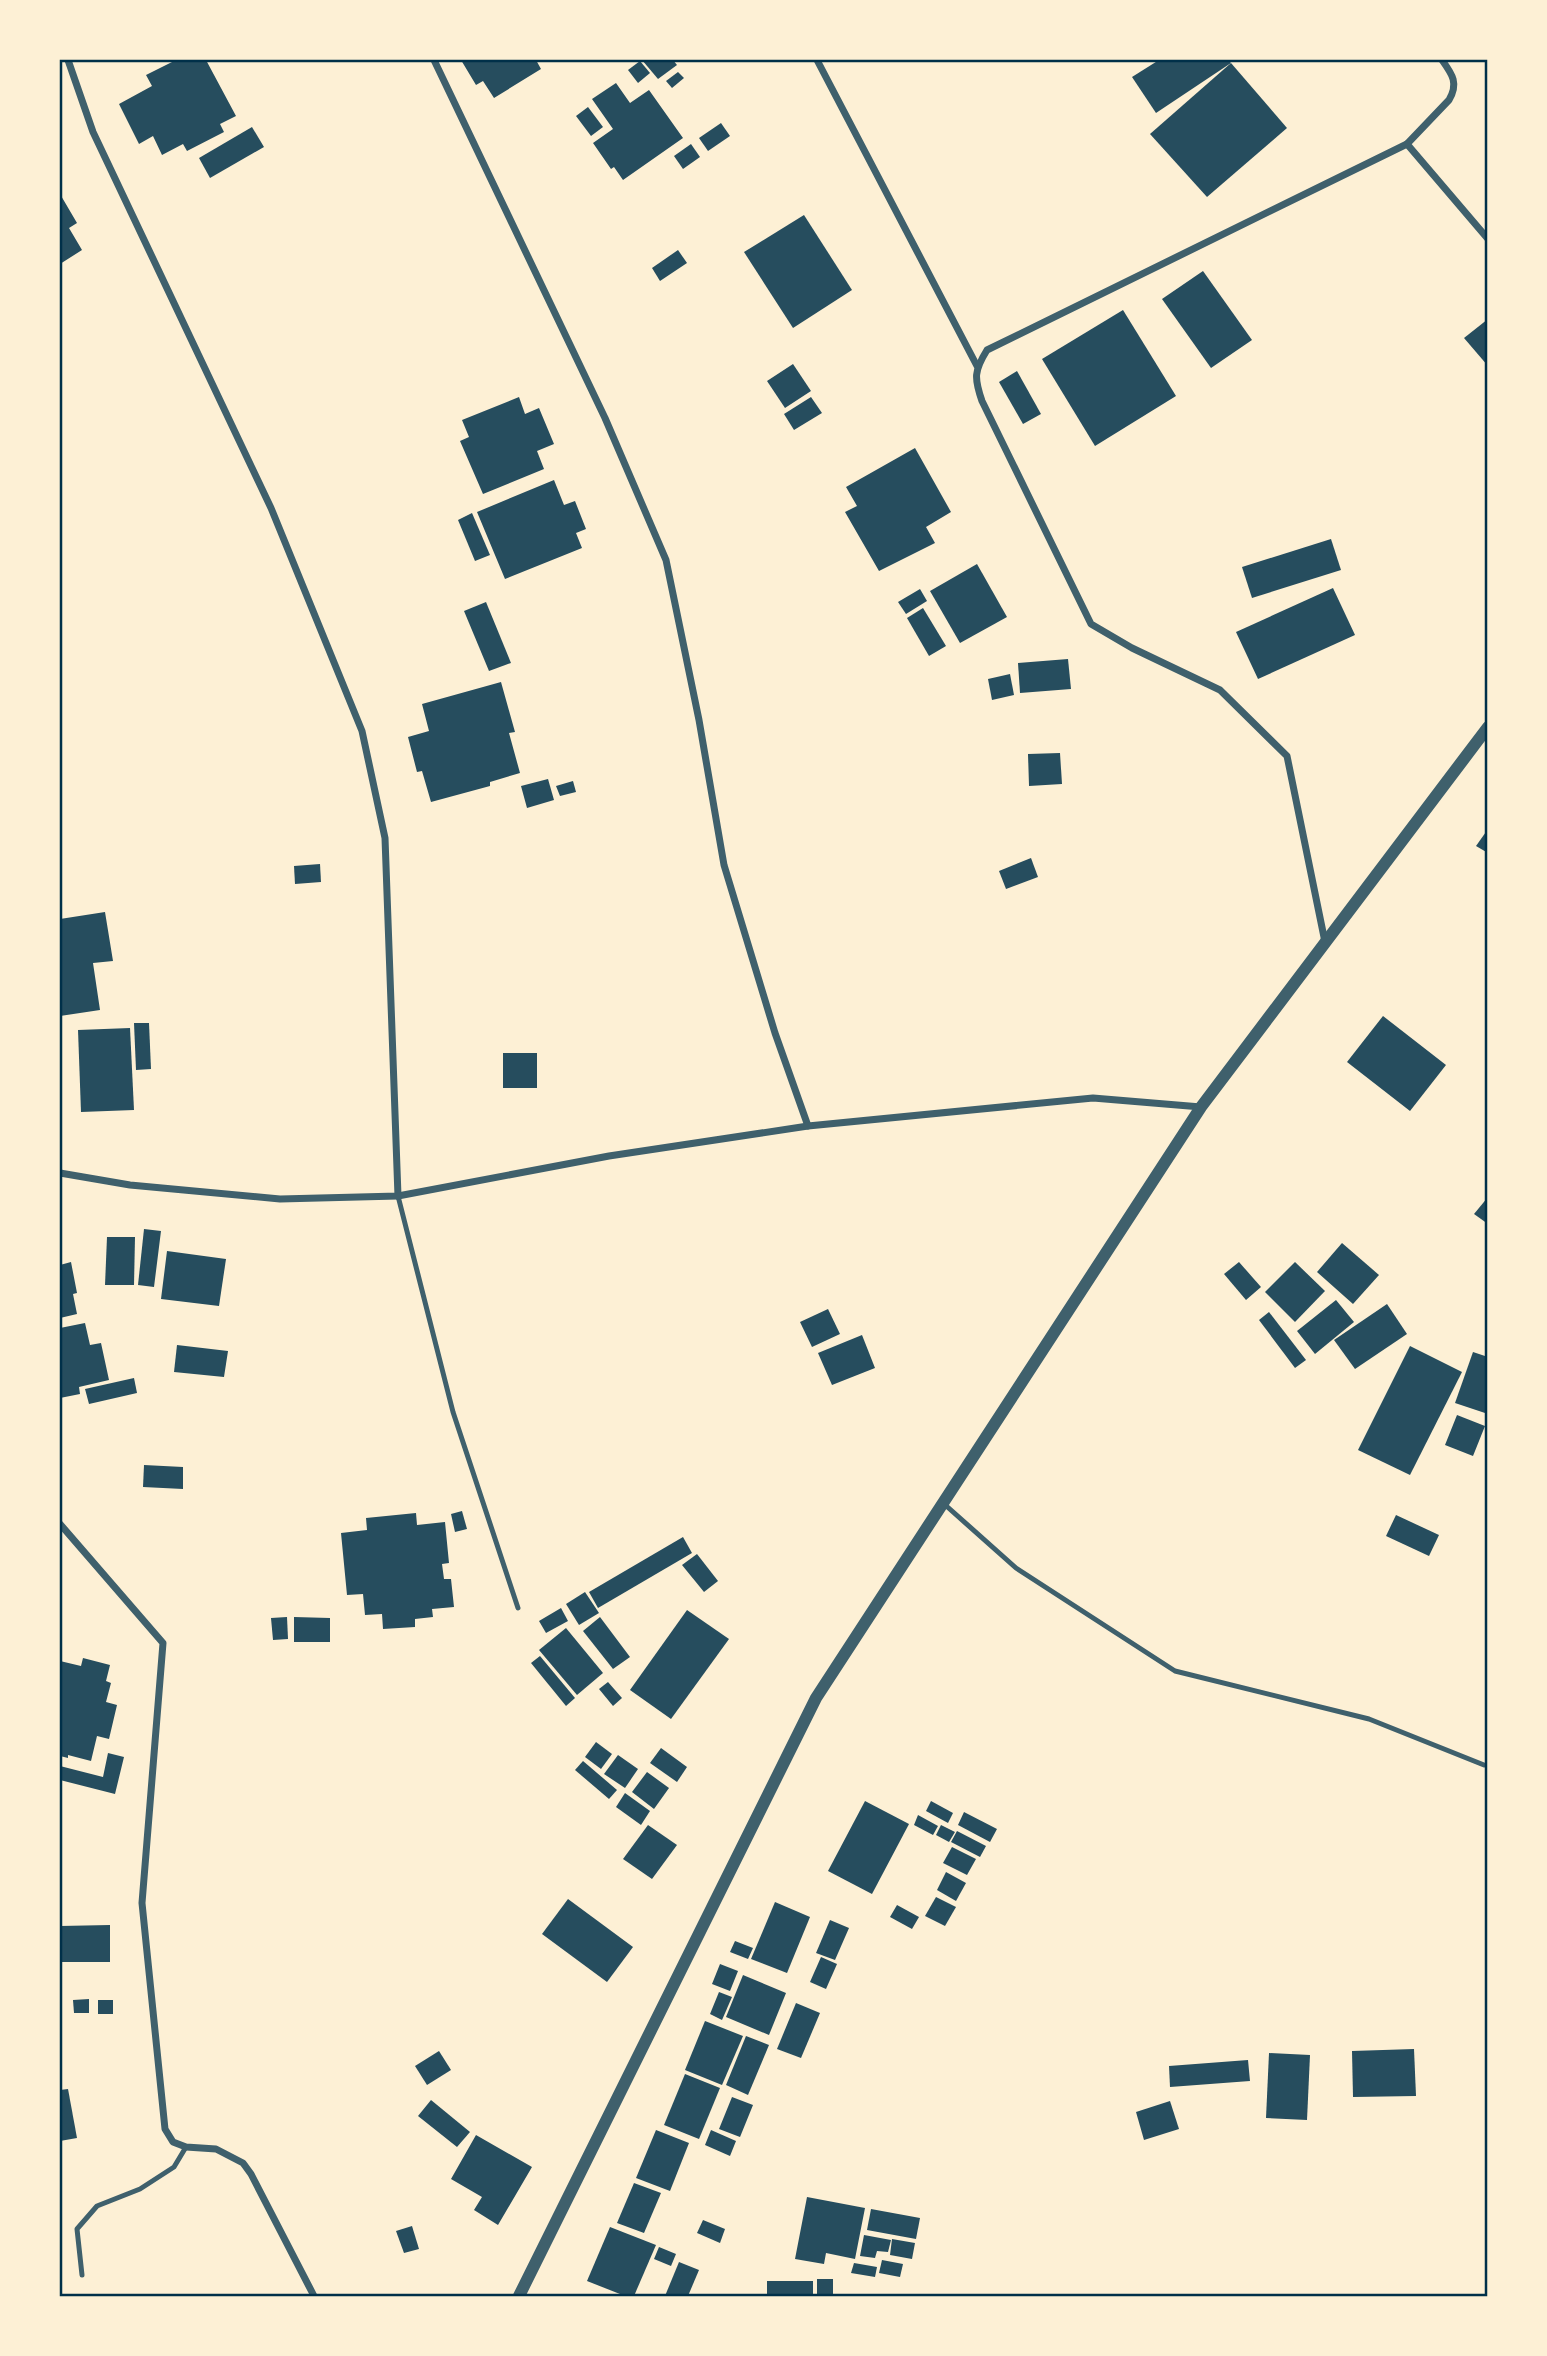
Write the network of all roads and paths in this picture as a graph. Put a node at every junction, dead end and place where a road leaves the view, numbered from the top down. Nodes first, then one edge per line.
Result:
1 (68, 60) edge
2 (433, 60) edge
3 (817, 60) edge
4 (1442, 60) edge
5 (1407, 144) junction
6 (1488, 239) edge
7 (977, 366) junction
8 (1488, 727) edge
9 (1325, 943) junction
10 (1201, 1107) junction
11 (808, 1126) junction
12 (60, 1173) edge
13 (398, 1196) junction
14 (943, 1503) junction
15 (60, 1524) edge
16 (518, 1608) dead end
17 (1484, 1765) dead end
18 (186, 2147) junction
19 (82, 2275) dead end
20 (314, 2297) edge
21 (519, 2297) edge

1 - 13 street
2 - 11 street
3 - 7 street
4 - 5 street
5 - 6 street
5 - 7 street
7 - 9 street
8 - 9 street
9 - 10 street
10 - 11 street
10 - 14 street
11 - 13 street
12 - 13 street
13 - 16 lane
14 - 17 lane
14 - 21 street
15 - 18 street
18 - 19 lane
18 - 20 street

